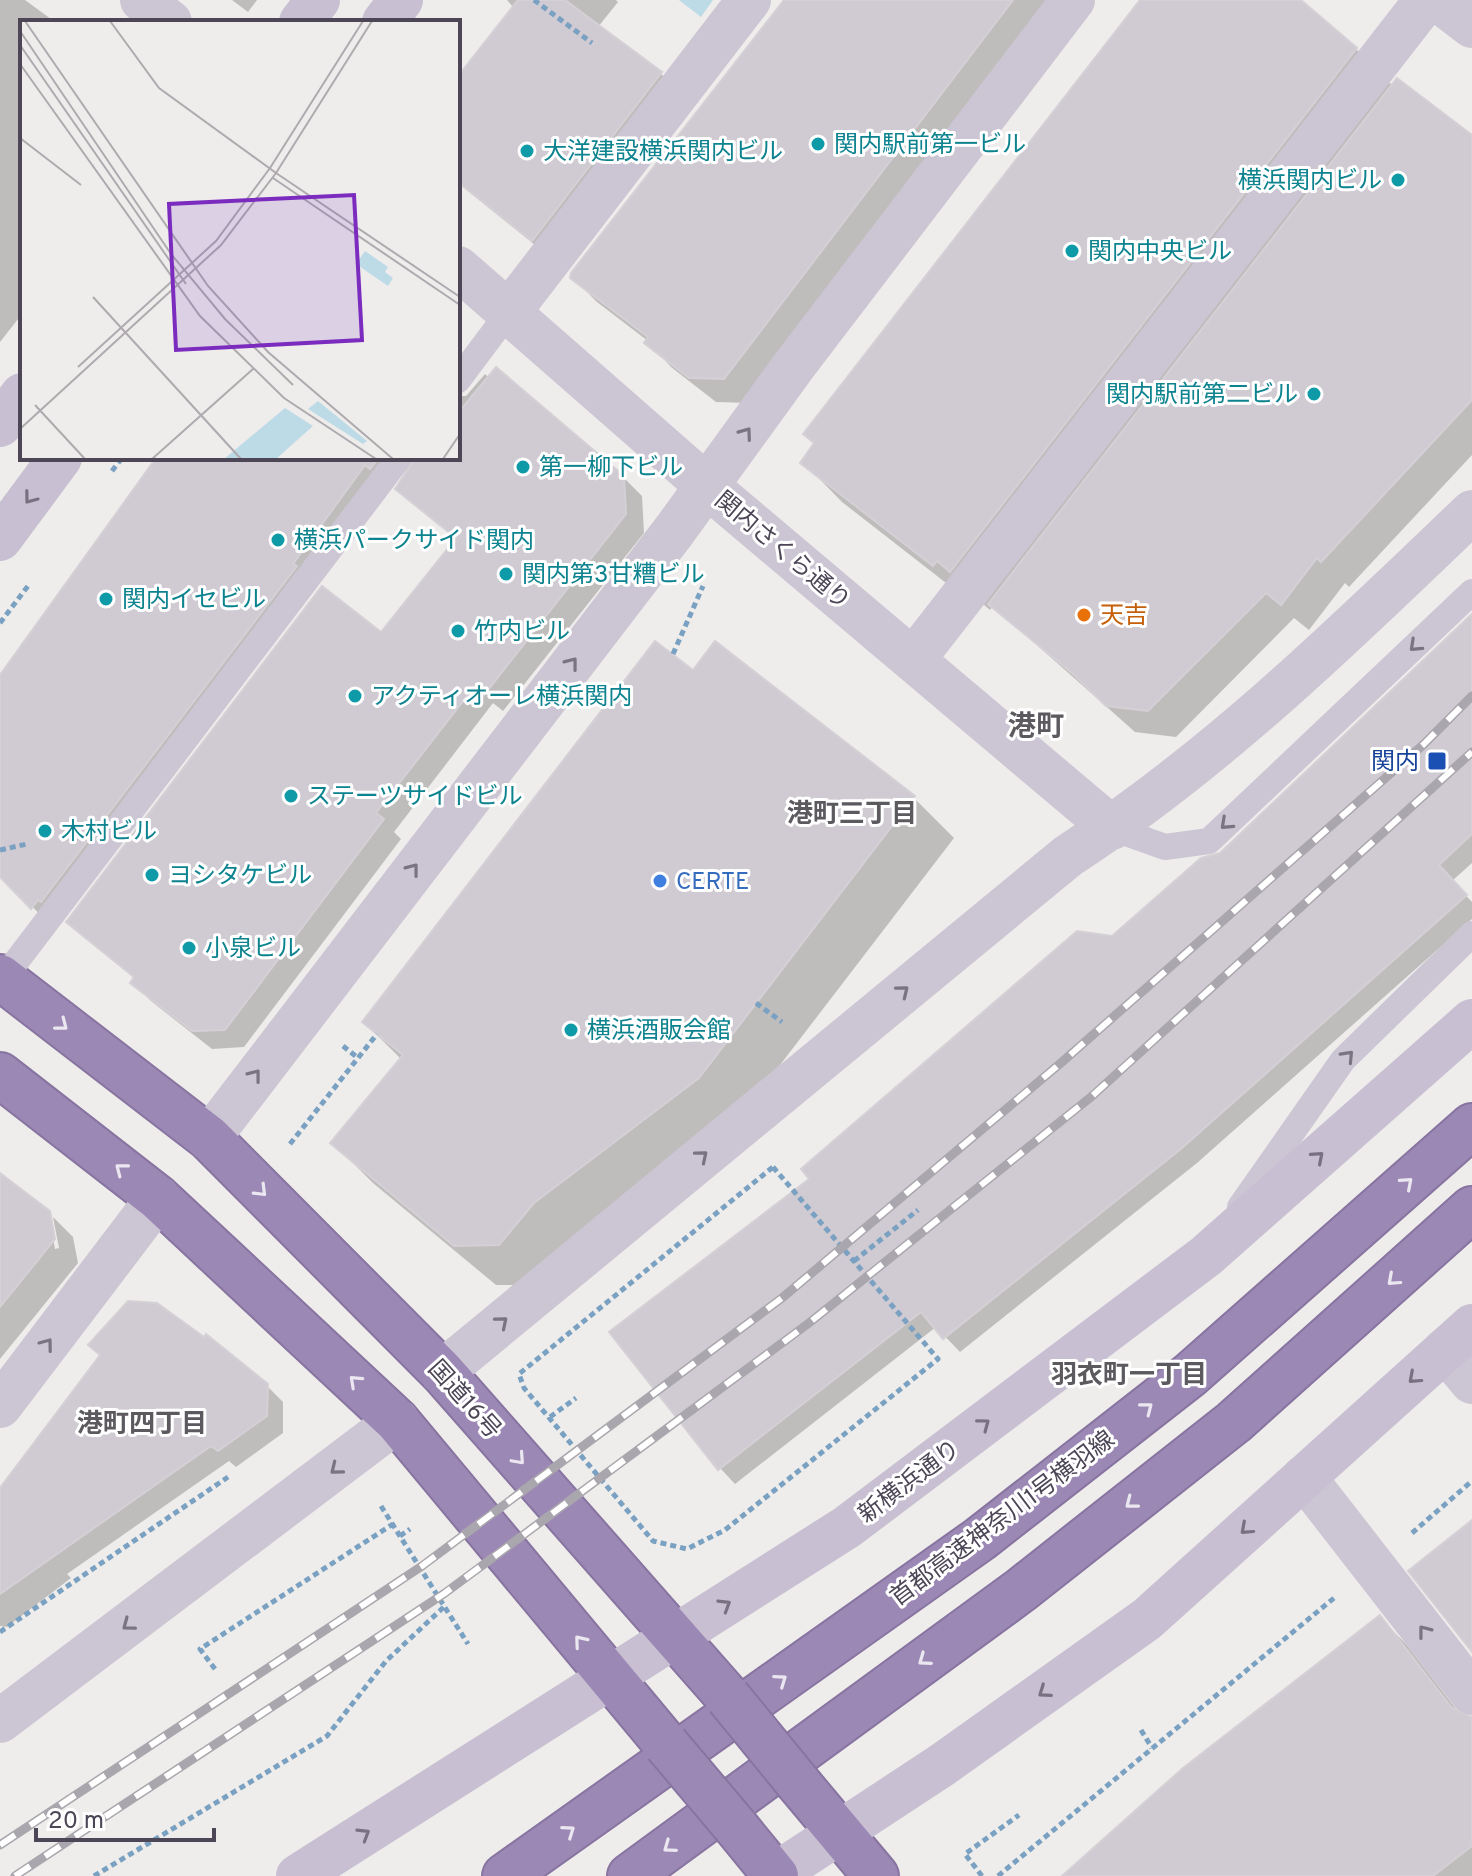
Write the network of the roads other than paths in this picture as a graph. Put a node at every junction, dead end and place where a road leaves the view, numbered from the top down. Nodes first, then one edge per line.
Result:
1 (142, 0) edge
2 (318, 0) edge
3 (401, 0) edge
4 (749, 0) edge
5 (1073, 0) edge
6 (1426, 0) edge
7 (1438, 0) edge
8 (167, 20) edge
9 (303, 20) edge
10 (386, 20) edge
11 (1472, 26) edge
12 (460, 270) edge
13 (509, 312) junction
14 (460, 377) edge
15 (20, 398) edge
16 (0, 425) edge
17 (59, 460) edge
18 (397, 460) edge
19 (707, 486) junction
20 (1472, 512) edge
21 (0, 539) edge
22 (1472, 592) edge
23 (913, 660) junction
24 (1112, 828) junction
25 (1472, 934) edge
26 (2, 978) edge
27 (1472, 1021) edge
28 (0, 1075) edge
29 (1472, 1126) edge
30 (209, 1138) junction
31 (158, 1198) junction
32 (1472, 1209) edge
33 (1206, 1256) junction
34 (1463, 1352) edge
35 (442, 1372) junction
36 (0, 1406) edge
37 (397, 1421) junction
38 (1304, 1477) junction
39 (677, 1635) junction
40 (611, 1677) junction
41 (1472, 1693) edge
42 (0, 1721) edge
43 (840, 1833) junction
44 (298, 1876) edge
45 (505, 1876) edge
46 (630, 1876) edge
47 (774, 1876) edge
48 (876, 1876) edge

1 - 8 street
2 - 9 street
3 - 10 street
4 - 13 street
19 -> 5 street
6 - 23 street
7 - 11 street
12 - 13 street, 関内さくら通り
13 - 14 lane
13 - 19 street, 関内さくら通り
15 - 16 street
17 -> 21 street
18 - 26 lane
19 - 23 street, 関内さくら通り
30 -> 19 street
20 - 24 street
22 -> 24 lane
23 - 24 street, 関内さくら通り
35 -> 24 street
33 -> 25 lane
26 -> 30 highway, 国道16号
33 -> 27 street, 新横浜通り
31 -> 28 highway
45 -> 29 highway, 首都高速神奈川1号横羽線
30 -> 35 highway, 国道16号
36 -> 31 street
37 -> 31 highway
32 -> 46 highway
39 -> 33 street, 新横浜通り
34 -> 38 street
35 -> 39 highway, 国道16号
40 -> 37 highway
37 -> 42 street
41 -> 38 street
38 -> 43 street
39 - 40 street, 新横浜通り
39 - 43 highway, 国道16号, bridge
44 -> 40 street, 新横浜通り
40 - 47 highway, bridge
43 - 47 street
43 - 48 highway, 国道16号

